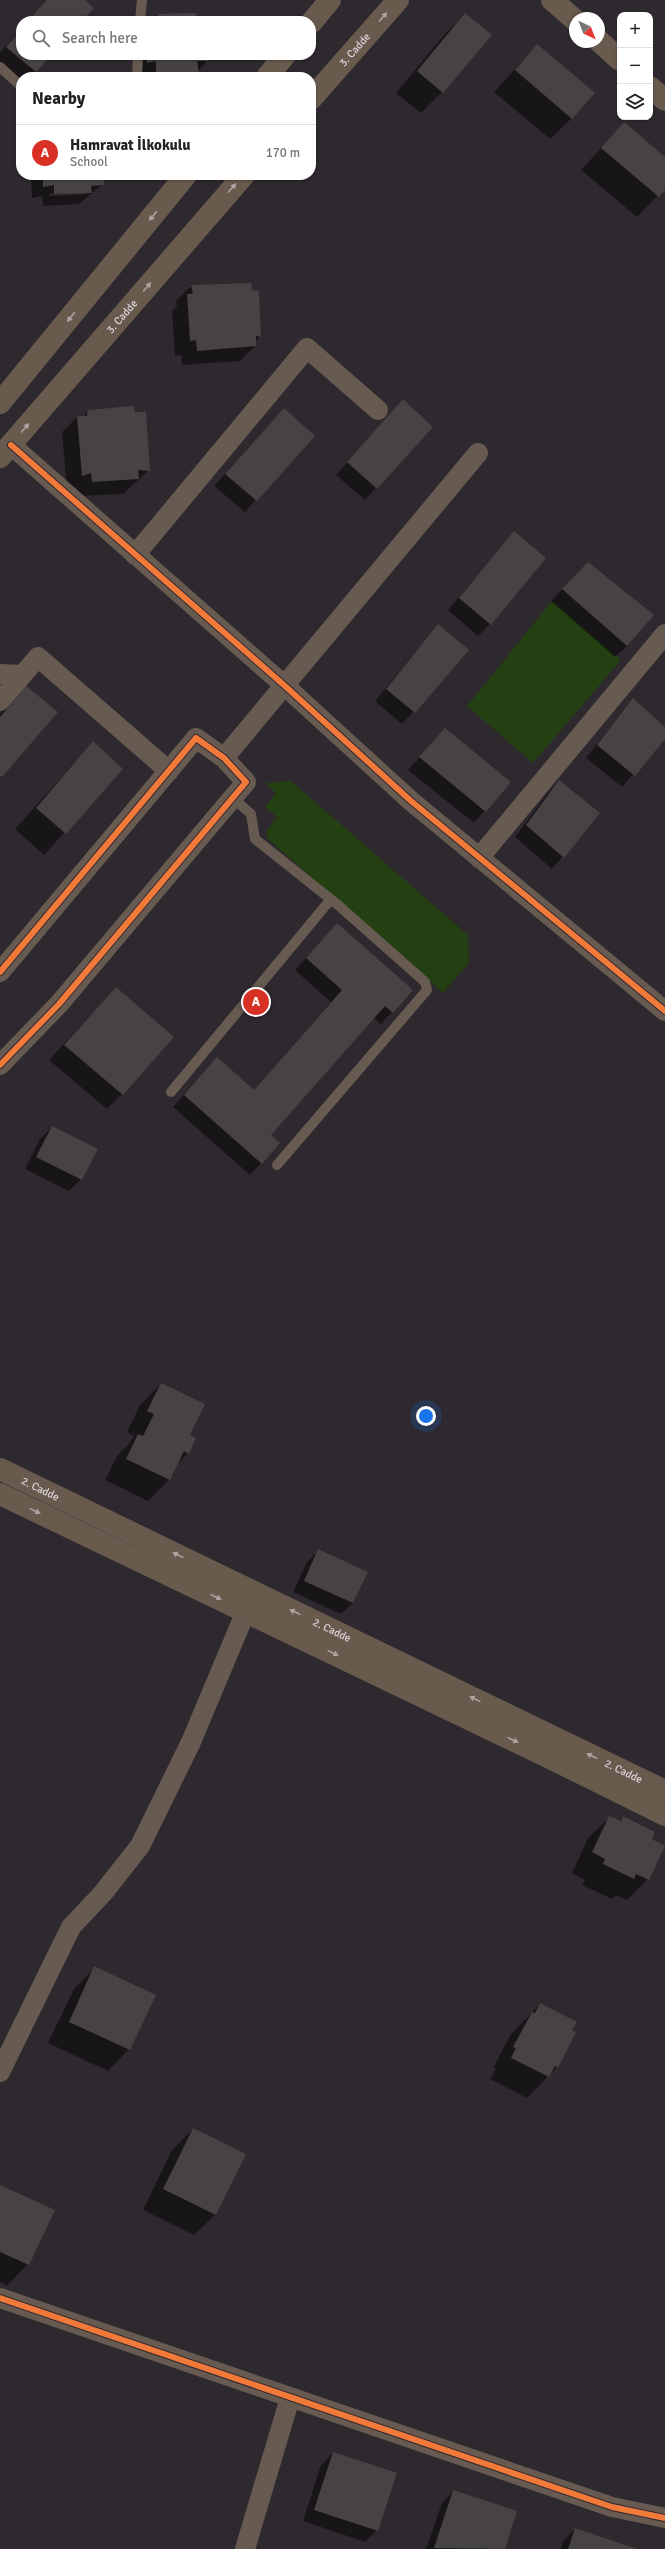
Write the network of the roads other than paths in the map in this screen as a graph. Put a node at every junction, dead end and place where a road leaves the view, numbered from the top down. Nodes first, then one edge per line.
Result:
1 (142, 0) edge
2 (330, 0) edge
3 (398, 0) edge
4 (552, 0) edge
5 (569, 15) edge
6 (140, 16) edge
7 (316, 17) edge
8 (605, 47) edge
9 (617, 57) edge
10 (138, 60) edge
11 (281, 60) edge
12 (0, 67) edge
13 (136, 72) edge
14 (270, 72) edge
15 (16, 81) edge
16 (653, 90) edge
17 (316, 92) edge
18 (665, 100) edge
19 (240, 180) edge
20 (171, 184) edge
21 (0, 403) edge
22 (378, 410) dead end
23 (5, 451) edge
24 (478, 453) dead end
25 (135, 554) junction
26 (665, 634) edge
27 (0, 674) edge
28 (22, 675) junction
29 (285, 686) junction
30 (0, 701) edge
31 (224, 758) junction
32 (169, 771) junction
33 (234, 799) junction
34 (479, 858) junction
35 (331, 899) junction
36 (0, 972) edge
37 (665, 1011) edge
38 (0, 1064) edge
39 (171, 1092) dead end
40 (277, 1165) dead end
41 (0, 1469) edge
42 (0, 1494) edge
43 (246, 1611) junction
44 (665, 1791) edge
45 (665, 1815) edge
46 (0, 2072) edge
47 (0, 2298) edge
48 (290, 2398) junction
49 (665, 2518) edge
50 (245, 2549) edge

1 - 6 lane
2 - 7 main road
17 -> 3 main road, 3. Cadde
4 - 5 main road
8 - 9 main road
10 - 13 lane
11 - 14 main road
12 - 15 lane
16 - 18 main road
23 -> 19 main road, 3. Cadde
20 -> 21 main road
22 - 25 street
23 - 25 street
24 - 29 street
25 - 29 street
26 - 34 street
27 - 28 street
28 - 30 street
28 - 32 street
29 - 31 street
29 - 34 street
31 - 32 street
31 - 33 street
32 - 36 street
33 - 35 lane
33 - 38 street
34 - 37 street
35 - 39 lane
35 - 40 lane
44 -> 41 main road, 2. Cadde
42 -> 43 main road, 2. Cadde
43 -> 45 main road, 2. Cadde
43 - 46 street
47 - 48 street
48 - 49 street
48 - 50 street

